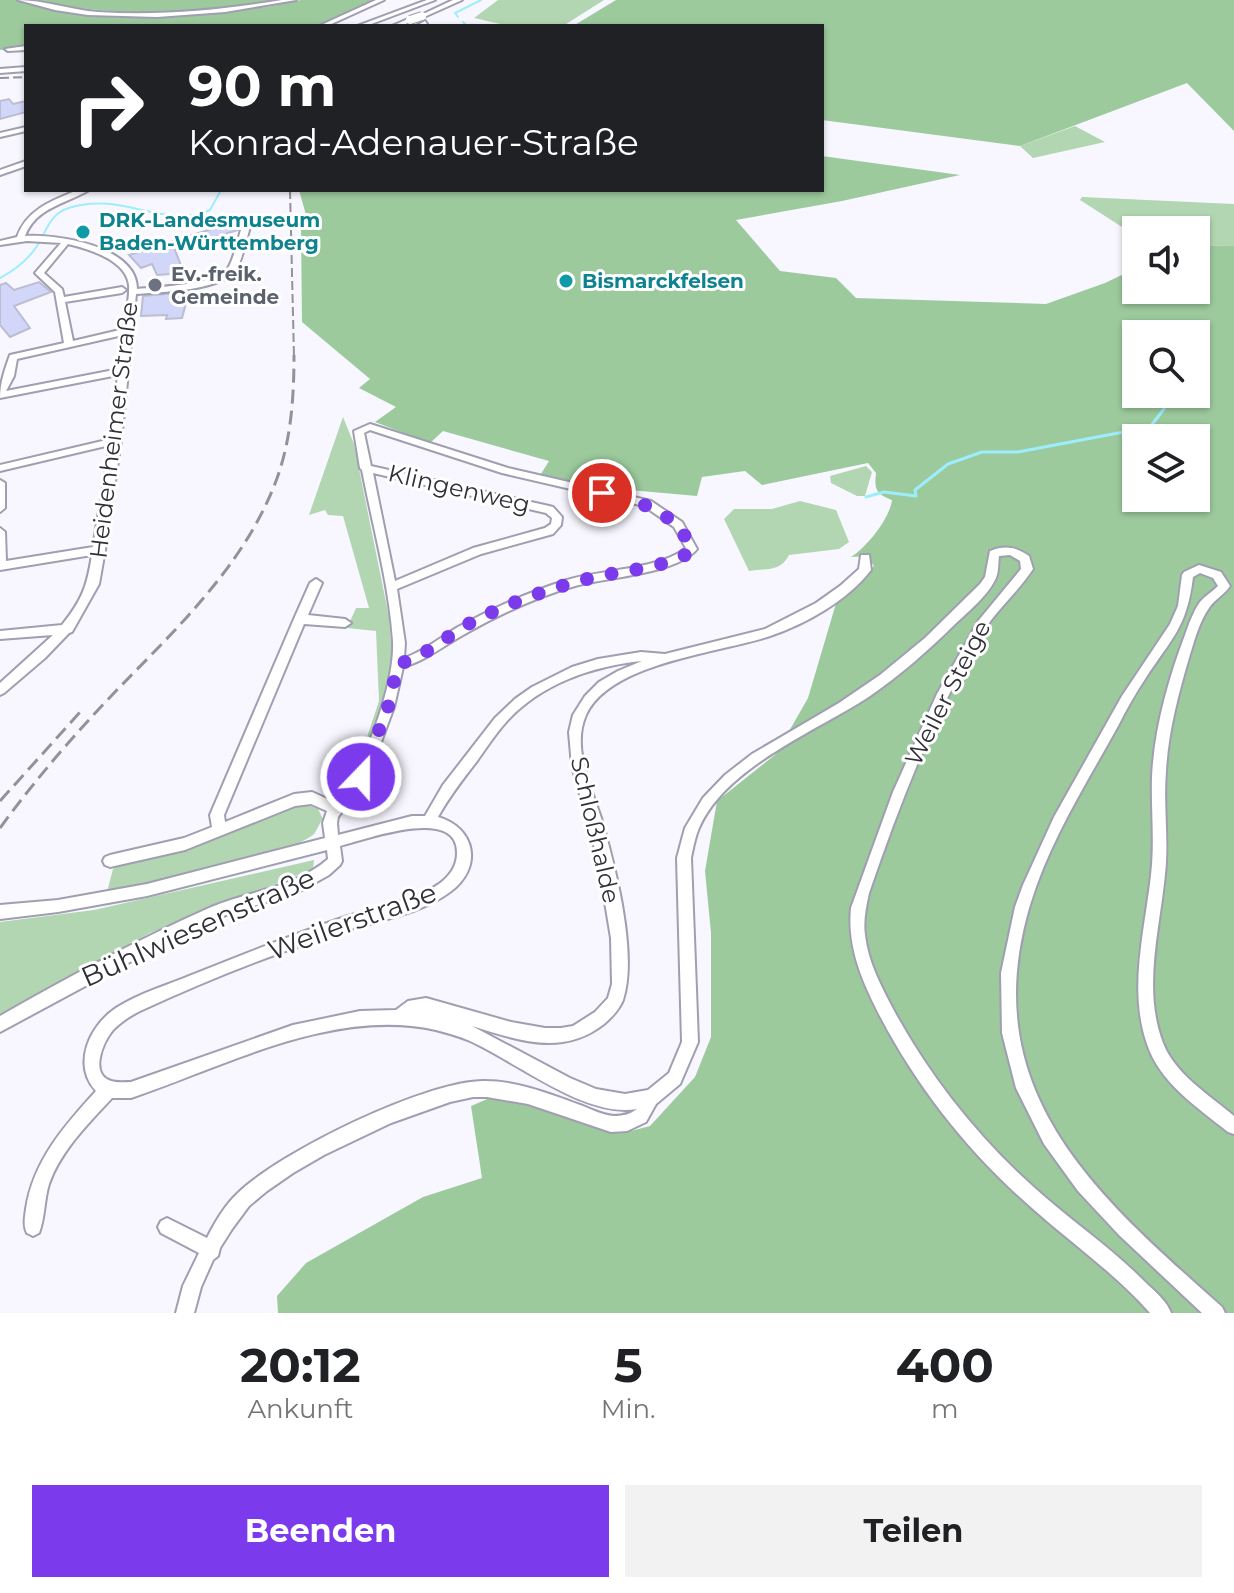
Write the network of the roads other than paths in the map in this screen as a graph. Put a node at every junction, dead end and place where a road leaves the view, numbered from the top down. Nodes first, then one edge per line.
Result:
1 (21, 0) edge
2 (293, 0) edge
3 (381, 0) edge
4 (432, 0) edge
5 (459, 0) edge
6 (397, 13) junction
7 (422, 21) edge
8 (327, 24) edge
9 (366, 24) edge
10 (401, 24) edge
11 (24, 48) edge
12 (8, 49) dead end
13 (24, 69) edge
14 (0, 71) edge
15 (24, 129) edge
16 (0, 135) edge
17 (24, 164) edge
18 (0, 173) edge
19 (80, 192) edge
20 (248, 220) dead end
21 (20, 239) junction
22 (66, 242) junction
23 (0, 243) edge
24 (122, 290) dead end
25 (133, 292) junction
26 (61, 295) junction
27 (128, 331) junction
28 (69, 343) junction
29 (124, 371) junction
30 (0, 394) edge
31 (116, 441) junction
32 (0, 468) edge
33 (365, 468) junction
34 (0, 483) edge
35 (0, 508) edge
36 (0, 532) edge
37 (100, 550) junction
38 (865, 558) dead end
39 (1, 566) edge
40 (316, 583) dead end
41 (391, 587) junction
42 (300, 619) junction
43 (345, 623) dead end
44 (68, 629) junction
45 (0, 635) edge
46 (669, 658) junction
47 (398, 664) junction
48 (0, 690) edge
49 (335, 808) junction
50 (429, 821) junction
51 (219, 831) junction
52 (333, 842) junction
53 (110, 861) dead end
54 (0, 912) edge
55 (399, 1017) junction
56 (0, 1024) edge
57 (108, 1090) junction
58 (649, 1098) junction
59 (1234, 1126) edge
60 (33, 1227) dead end
61 (167, 1227) dead end
62 (212, 1250) junction
63 (185, 1313) edge
64 (1162, 1313) edge
65 (1216, 1313) edge

1 - 2 street
3 - 8 street
4 - 6 street
5 - 7 main road
6 - 7 street
6 - 9 street
7 - 10 main road, bridge
11 - 12 street
13 - 14 street
15 - 16 main road
17 - 18 street
19 - 21 street
20 - 25 street
21 - 22 street, Heidenheimer Straße
21 - 23 street, Heidenheimer Straße
22 - 25 street, Heidenheimer Straße
22 - 26 street
24 - 26 street
25 - 27 street, Heidenheimer Straße
26 - 28 street
27 - 28 street
27 - 29 street, Heidenheimer Straße
28 - 30 street
29 - 30 street
29 - 31 street, Heidenheimer Straße
31 - 32 street
31 - 37 street, Heidenheimer Straße
33 - 41 street
33 - 41 street, Klingenweg
33 - 47 street
34 - 35 street
36 - 39 street
37 - 39 street
37 - 44 street, Heidenheimer Straße
38 - 46 street, Schloßhalde
40 - 42 street
41 - 47 street
42 - 43 street
42 - 51 street
44 - 45 street
44 - 48 street, Heidenheimer Straße
46 - 50 street
46 - 55 street, Schloßhalde
47 - 49 street
49 - 51 street
49 - 52 street
50 - 52 street
50 - 57 street, Weilerstraße
51 - 53 street
52 - 54 street
52 - 56 street, Bühlwiesenstraße
55 - 57 street
55 - 58 street
57 - 60 street
58 - 62 street
58 - 64 street, Weiler Steige
59 - 65 street
61 - 62 street
62 - 63 street

